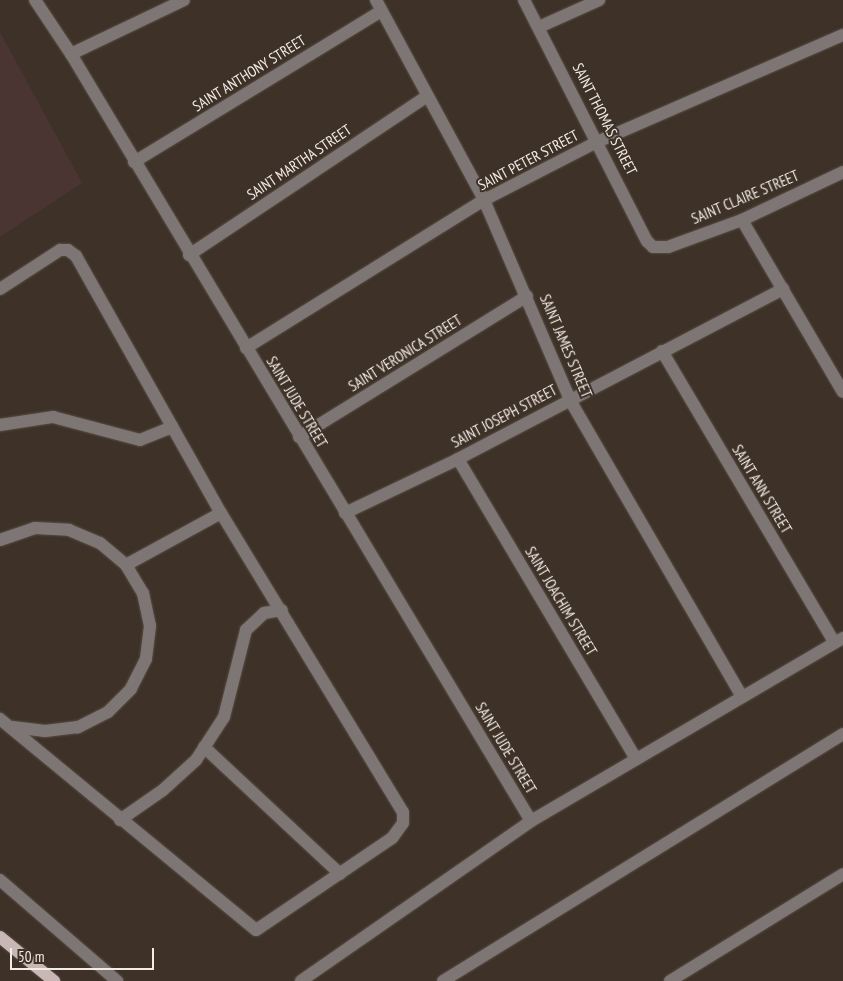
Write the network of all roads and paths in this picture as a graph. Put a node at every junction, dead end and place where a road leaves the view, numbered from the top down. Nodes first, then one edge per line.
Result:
1 (35, 0) edge
2 (184, 0) edge
3 (524, 0) edge
4 (599, 0) edge
5 (379, 5) edge
6 (539, 27) junction
7 (843, 35) edge
8 (71, 54) junction
9 (427, 96) junction
10 (598, 141) junction
11 (134, 162) junction
12 (843, 172) edge
13 (484, 200) junction
14 (742, 220) junction
15 (659, 249) joint
16 (189, 254) junction
17 (0, 289) edge
18 (783, 289) junction
19 (527, 296) junction
20 (246, 348) junction
21 (662, 351) junction
22 (843, 392) edge
23 (570, 400) junction
24 (0, 425) edge
25 (172, 427) junction
26 (299, 437) junction
27 (458, 459) junction
28 (221, 513) junction
29 (345, 513) junction
30 (0, 540) edge
31 (126, 565) junction
32 (282, 610) junction
33 (839, 640) edge
34 (742, 697) junction
35 (0, 719) edge
36 (12, 727) junction
37 (843, 734) edge
38 (204, 748) junction
39 (636, 759) junction
40 (120, 820) junction
41 (531, 821) junction
42 (340, 874) junction
43 (843, 874) edge
44 (0, 880) edge
45 (0, 937) edge
46 (54, 981) edge
47 (117, 981) edge
48 (301, 981) edge
49 (443, 981) edge
50 (670, 981) edge

1 - 8 street, SAINT JUDE STREET
2 - 8 street
3 - 6 street, SAINT THOMAS STREET
4 - 6 street
5 - 9 street, SAINT JAMES STREET
5 - 11 street, SAINT ANTHONY STREET
6 - 10 street, SAINT THOMAS STREET
7 - 10 street, SAINT PETER STREET
8 - 11 street, SAINT JUDE STREET
9 - 13 street, SAINT JAMES STREET
9 - 16 street, SAINT MARTHA STREET
10 - 13 street, SAINT PETER STREET
10 - 15 street, SAINT THOMAS STREET
11 - 16 street, SAINT JUDE STREET
12 - 14 street, SAINT CLAIRE STREET
13 - 19 street, SAINT JAMES STREET
13 - 20 street, SAINT PETER STREET
14 - 15 street, SAINT CLAIRE STREET
14 - 18 street
16 - 20 street, SAINT JUDE STREET
17 - 25 street
18 - 21 street, SAINT JOSEPH STREET
18 - 22 street
19 - 23 street, SAINT JAMES STREET
19 - 26 street, SAINT VERONICA STREET
20 - 26 street, SAINT JUDE STREET
21 - 23 street, SAINT JOSEPH STREET
21 - 33 street, SAINT ANN STREET
23 - 27 street, SAINT JOSEPH STREET
23 - 34 street, SAINT JAMES STREET
24 - 25 street
25 - 28 street
26 - 29 street, SAINT JUDE STREET
27 - 29 street, SAINT JOSEPH STREET
27 - 39 street, SAINT JOACHIM STREET
28 - 31 street
28 - 32 street
29 - 41 street, SAINT JUDE STREET
30 - 31 street
31 - 36 street
32 - 38 street
32 - 42 street
33 - 34 street
34 - 39 street
35 - 36 street
36 - 40 street
37 - 49 street
38 - 40 street
38 - 42 street
39 - 41 street
40 - 42 street
41 - 48 street
43 - 50 street
44 - 47 street
45 - 46 main road

